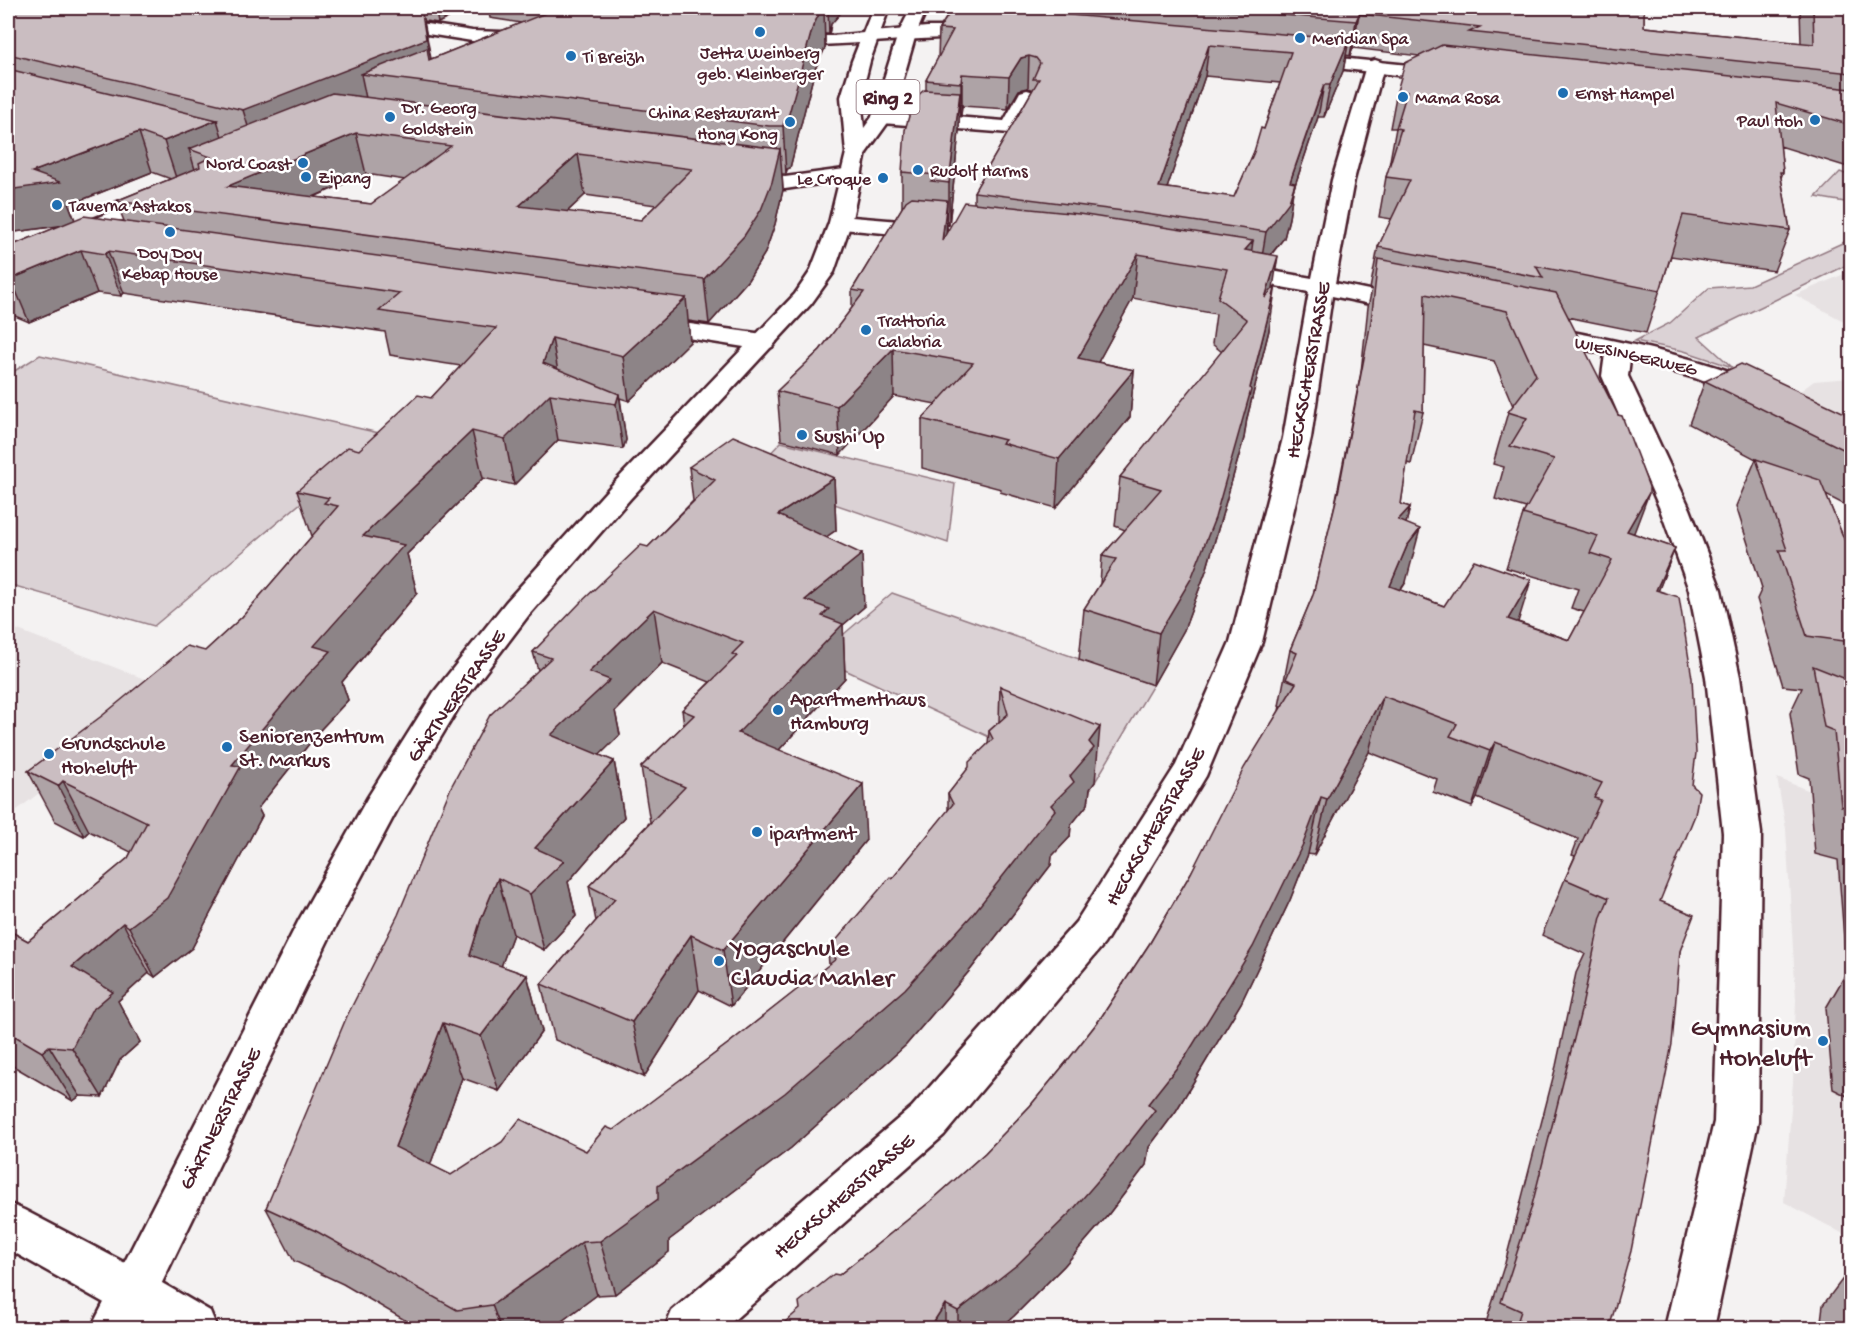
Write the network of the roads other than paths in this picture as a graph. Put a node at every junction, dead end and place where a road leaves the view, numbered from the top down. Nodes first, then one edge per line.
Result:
1 (294, 8) edge
2 (881, 8) edge
3 (919, 8) edge
4 (1000, 33) edge
5 (907, 34) junction
6 (869, 39) junction
7 (761, 41) edge
8 (501, 56) edge
9 (1282, 58) edge
10 (1375, 66) junction
11 (1470, 77) edge
12 (1027, 96) edge
13 (882, 117) junction
14 (854, 163) junction
15 (714, 174) edge
16 (182, 189) edge
17 (840, 223) junction
18 (953, 233) edge
19 (53, 242) junction
20 (96, 248) edge
21 (9, 259) edge
22 (1211, 268) edge
23 (1322, 286) junction
24 (1434, 310) edge
25 (627, 322) edge
26 (1514, 327) edge
27 (763, 342) junction
28 (1618, 349) junction
29 (1781, 405) edge
30 (8, 1225) edge
31 (124, 1310) edge
32 (193, 1329) edge
33 (689, 1329) edge
34 (1690, 1329) edge

1 - 8 street
2 - 6 street, GÄRTNERSTRASSE / Ring 2
3 - 5 street, GÄRTNERSTRASSE / Ring 2
4 - 5 street
5 - 6 street
5 - 13 street, GÄRTNERSTRASSE / Ring 2
6 - 7 street
6 - 14 street, GÄRTNERSTRASSE / Ring 2
9 - 10 street
10 - 11 street
10 - 23 street, HECKSCHERSTRASSE
12 - 13 street
13 - 14 street, GÄRTNERSTRASSE / Ring 2
14 - 15 street
14 - 17 street, GÄRTNERSTRASSE / Ring 2
16 - 19 street
17 - 18 street
17 - 27 street, GÄRTNERSTRASSE / Ring 2
19 - 20 street
19 - 21 street
22 - 23 street
23 - 24 street
23 - 33 street, HECKSCHERSTRASSE
25 - 27 street
26 - 28 street, WIESINGERWEG
27 - 31 street, GÄRTNERSTRASSE / Ring 2
28 - 29 street, WIESINGERWEG
28 - 34 street
30 - 31 street
31 - 32 street

